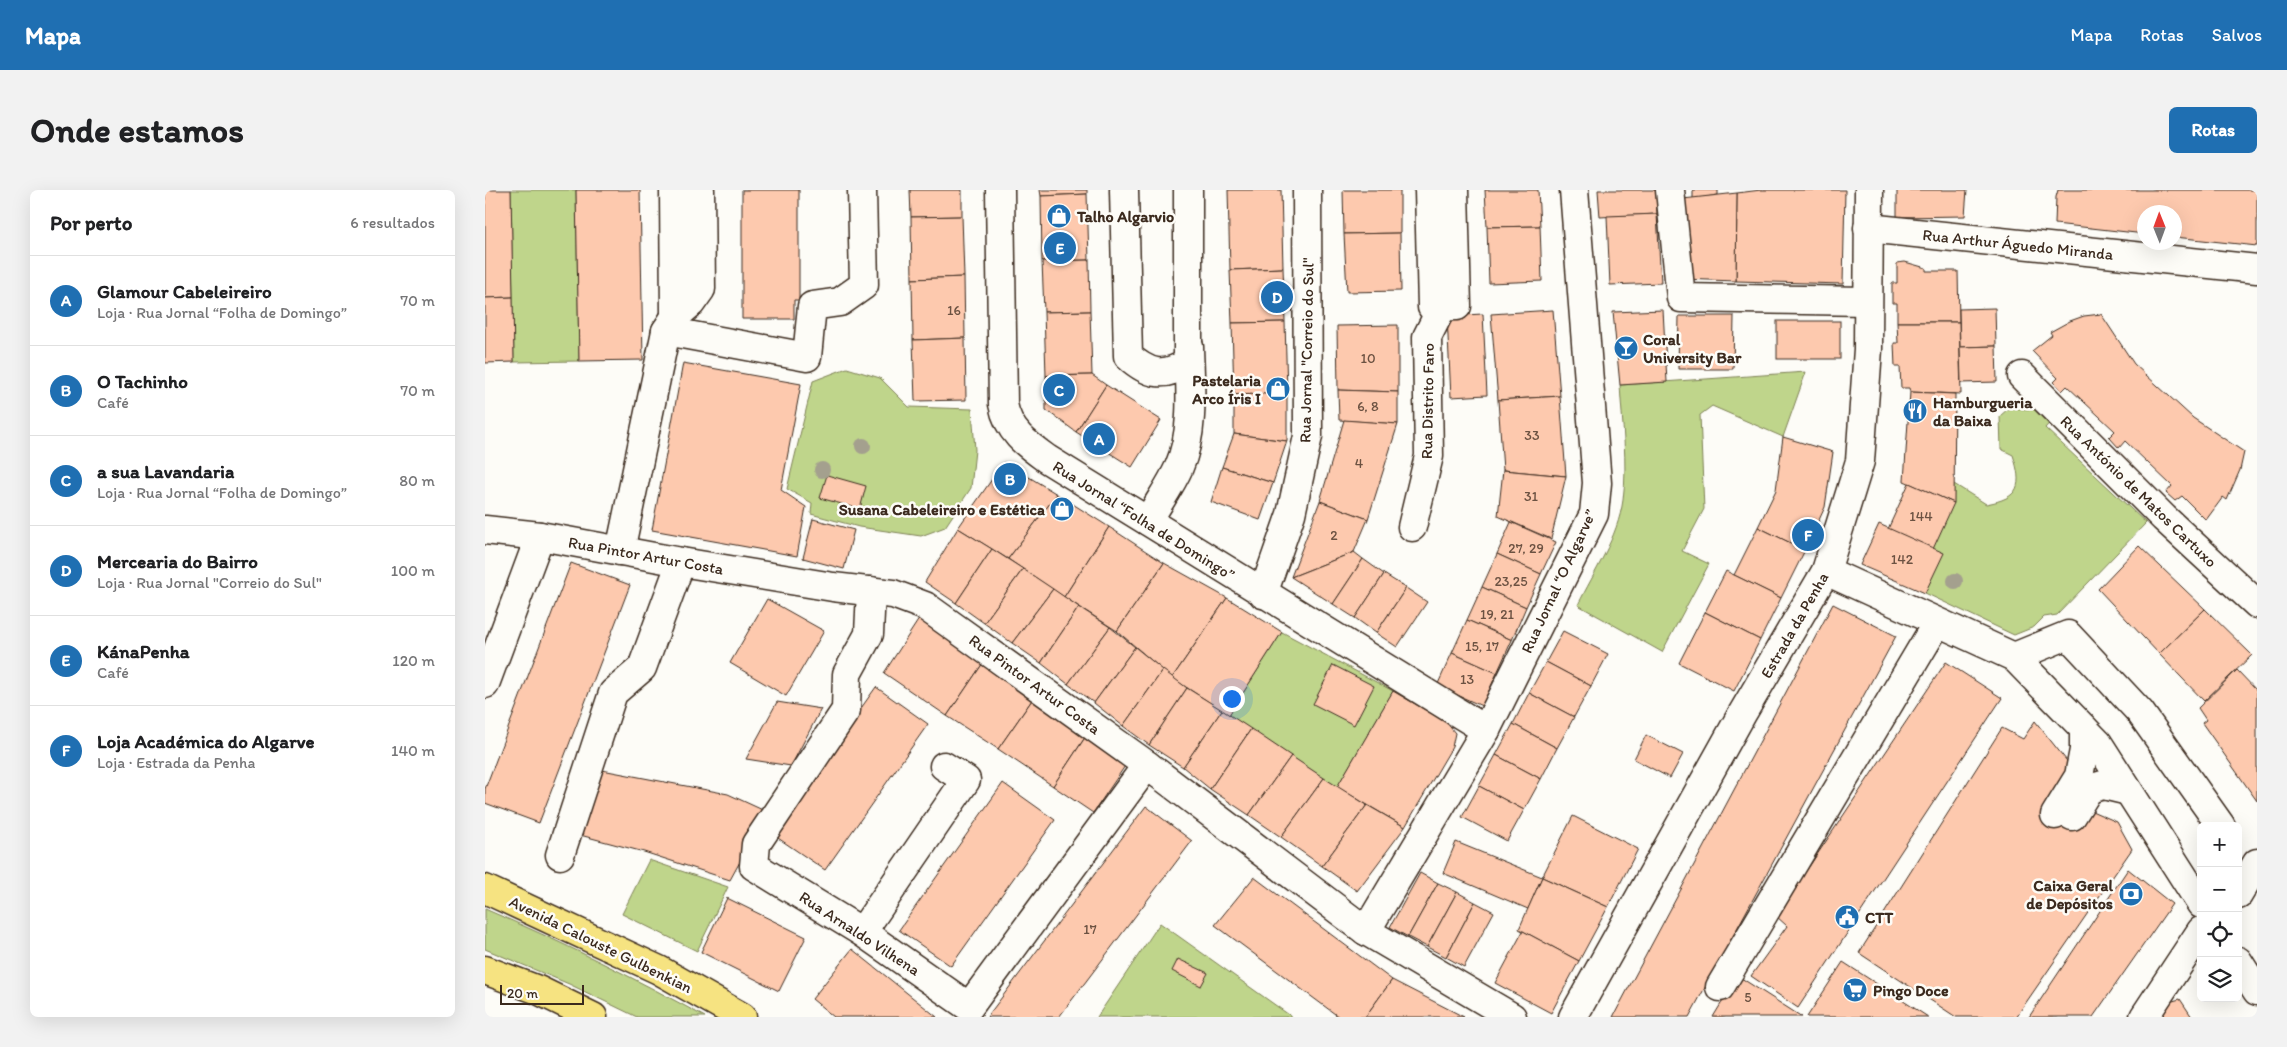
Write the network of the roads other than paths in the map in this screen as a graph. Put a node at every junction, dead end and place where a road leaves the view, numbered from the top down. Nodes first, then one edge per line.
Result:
1 (674, 190) edge
2 (700, 190) edge
3 (862, 190) edge
4 (1000, 190) edge
5 (1124, 190) edge
6 (1188, 190) edge
7 (1307, 190) edge
8 (1429, 190) edge
9 (1454, 190) edge
10 (1574, 190) edge
11 (1670, 190) edge
12 (1869, 190) edge
13 (1869, 228) junction
14 (2257, 269) edge
15 (1867, 301) junction
16 (1444, 307) junction
17 (670, 324) junction
18 (1189, 340) junction
19 (1140, 367) junction
20 (2022, 376) dead end
21 (1191, 410) junction
22 (1148, 521) junction
23 (1413, 527) dead end
24 (485, 530) edge
25 (540, 536) junction
26 (620, 551) junction
27 (681, 562) junction
28 (1826, 571) junction
29 (871, 591) junction
30 (1263, 594) junction
31 (2257, 604) edge
32 (1937, 623) junction
33 (2014, 658) junction
34 (485, 684) edge
35 (1486, 730) junction
36 (1147, 765) junction
37 (944, 766) dead end
38 (2102, 775) junction
39 (2061, 819) dead end
40 (2218, 822) edge
41 (560, 855) dead end
42 (2249, 861) edge
43 (2242, 883) edge
44 (485, 889) edge
45 (2197, 899) edge
46 (1366, 931) junction
47 (862, 932) junction
48 (2197, 937) edge
49 (2242, 968) edge
50 (485, 970) edge
51 (1720, 987) dead end
52 (2257, 991) edge
53 (593, 1017) edge
54 (742, 1017) edge
55 (1512, 1017) edge
56 (1573, 1017) edge
57 (2144, 1017) edge

1 - 17 street
2 - 17 street
3 - 17 street
4 - 22 street, Rua Jornal “Folha de Domingo”
5 - 19 street
6 - 18 street
7 - 30 street, Rua Jornal "Correio do Sul"
8 - 16 street
9 - 16 street
10 - 35 street, Rua Jornal “O Algarve”
11 - 15 street
12 - 13 street, Estrada da Penha
13 - 14 street, Rua Arthur Águedo Miranda
13 - 15 street, Estrada da Penha
15 - 28 street, Estrada da Penha
16 - 23 street, Rua Distrito Faro
17 - 26 street
18 - 19 street
18 - 21 street
19 - 21 street
20 - 31 street, Rua António de Matos Cartuxo
21 - 22 street
22 - 30 street, Rua Jornal “Folha de Domingo”
24 - 25 street, Rua Pintor Artur Costa
25 - 26 street, Rua Pintor Artur Costa
25 - 34 street
26 - 27 street, Rua Pintor Artur Costa
27 - 29 street, Rua Pintor Artur Costa
27 - 41 street
28 - 32 street
28 - 56 street, Estrada da Penha
29 - 36 street, Rua Pintor Artur Costa
29 - 47 street, Rua Arnaldo Vilhena
30 - 35 street, Rua Jornal “Folha de Domingo”
32 - 33 street
32 - 51 street
33 - 38 street
33 - 40 street
35 - 46 street, Rua Jornal “O Algarve”
36 - 46 street, Rua Pintor Artur Costa
36 - 47 street, Rua Arnaldo Vilhena
37 - 47 street
38 - 39 street
38 - 45 street
42 - 43 street
44 - 54 main road, Avenida Calouste Gulbenkian
46 - 55 street, Rua Pintor Artur Costa
48 - 57 street
49 - 52 street
50 - 53 main road

